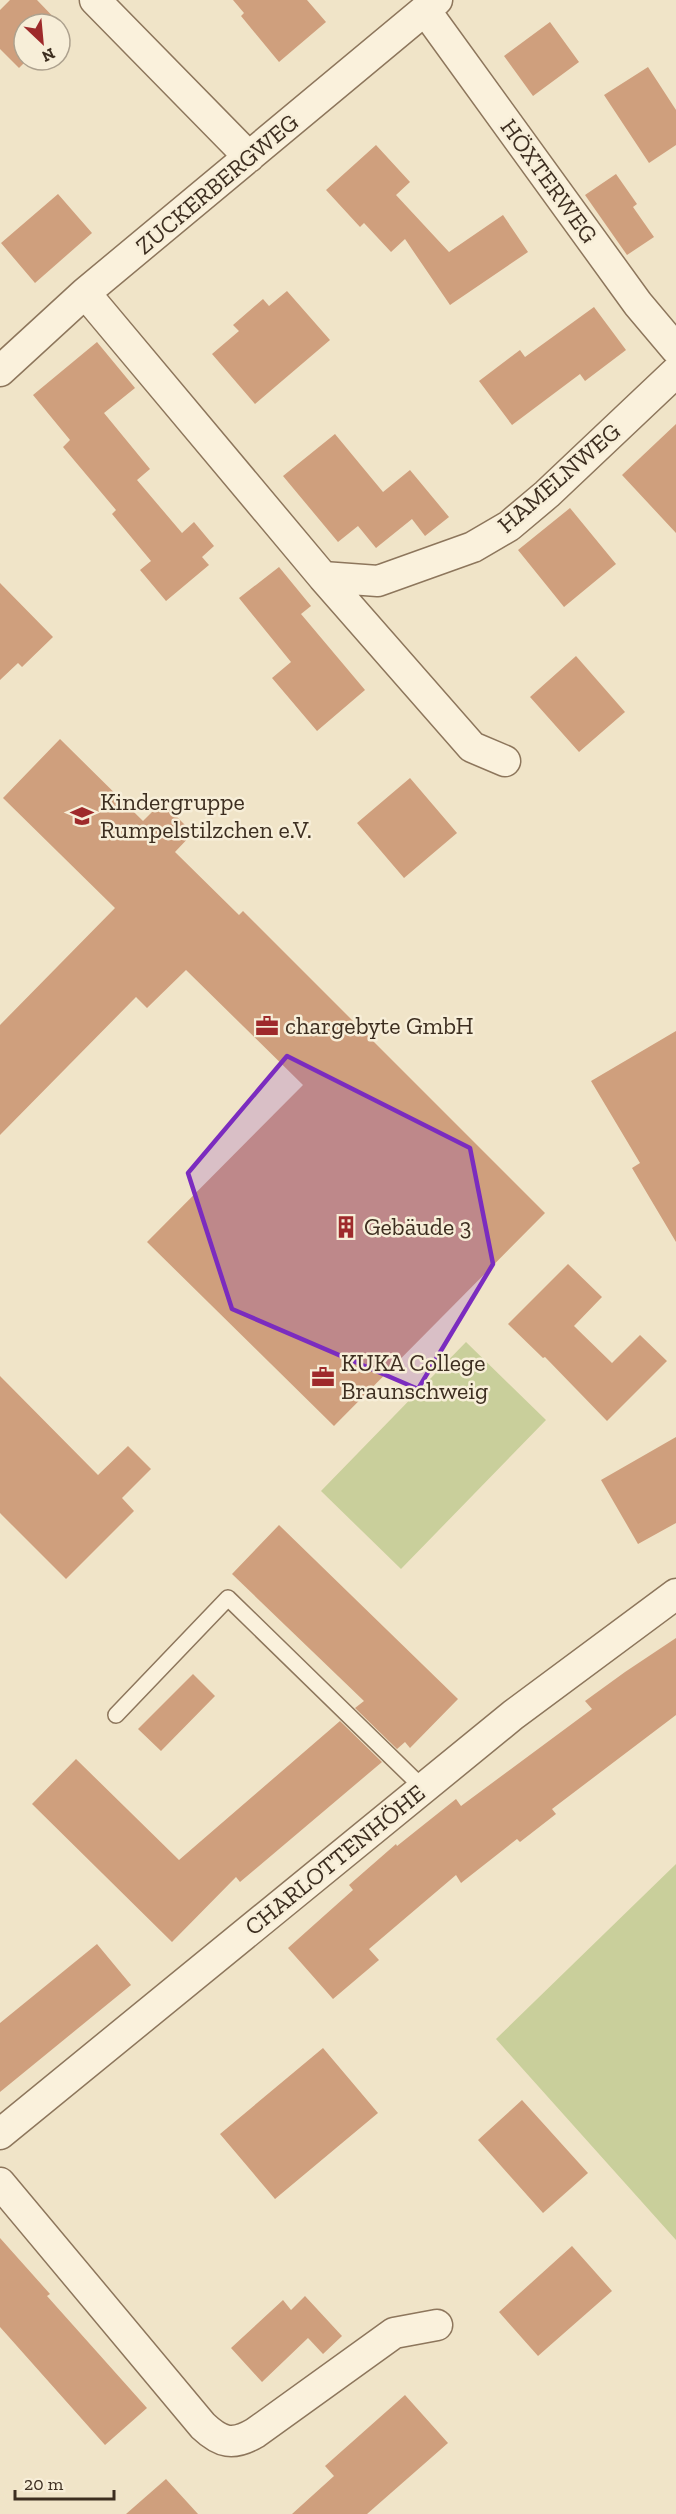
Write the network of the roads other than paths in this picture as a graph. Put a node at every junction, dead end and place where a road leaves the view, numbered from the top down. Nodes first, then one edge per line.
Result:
1 (95, 0) edge
2 (431, 5) edge
3 (249, 157) junction
4 (85, 293) junction
5 (676, 349) edge
6 (0, 371) edge
7 (676, 372) edge
8 (323, 577) junction
9 (505, 761) dead end
10 (676, 1594) edge
11 (116, 1714) dead end
12 (423, 1788) junction
13 (0, 2134) edge
14 (0, 2184) edge
15 (437, 2325) dead end

1 - 3 street
2 - 3 street, ZUCKERBERGWEG
2 - 5 street, HÖXTERWEG
3 - 4 street, ZUCKERBERGWEG
4 - 6 street, ZUCKERBERGWEG
4 - 8 street
7 - 8 street, HAMELNWEG
8 - 9 street
10 - 12 street, CHARLOTTENHÖHE
11 - 12 lane
12 - 13 street, CHARLOTTENHÖHE
14 - 15 street

